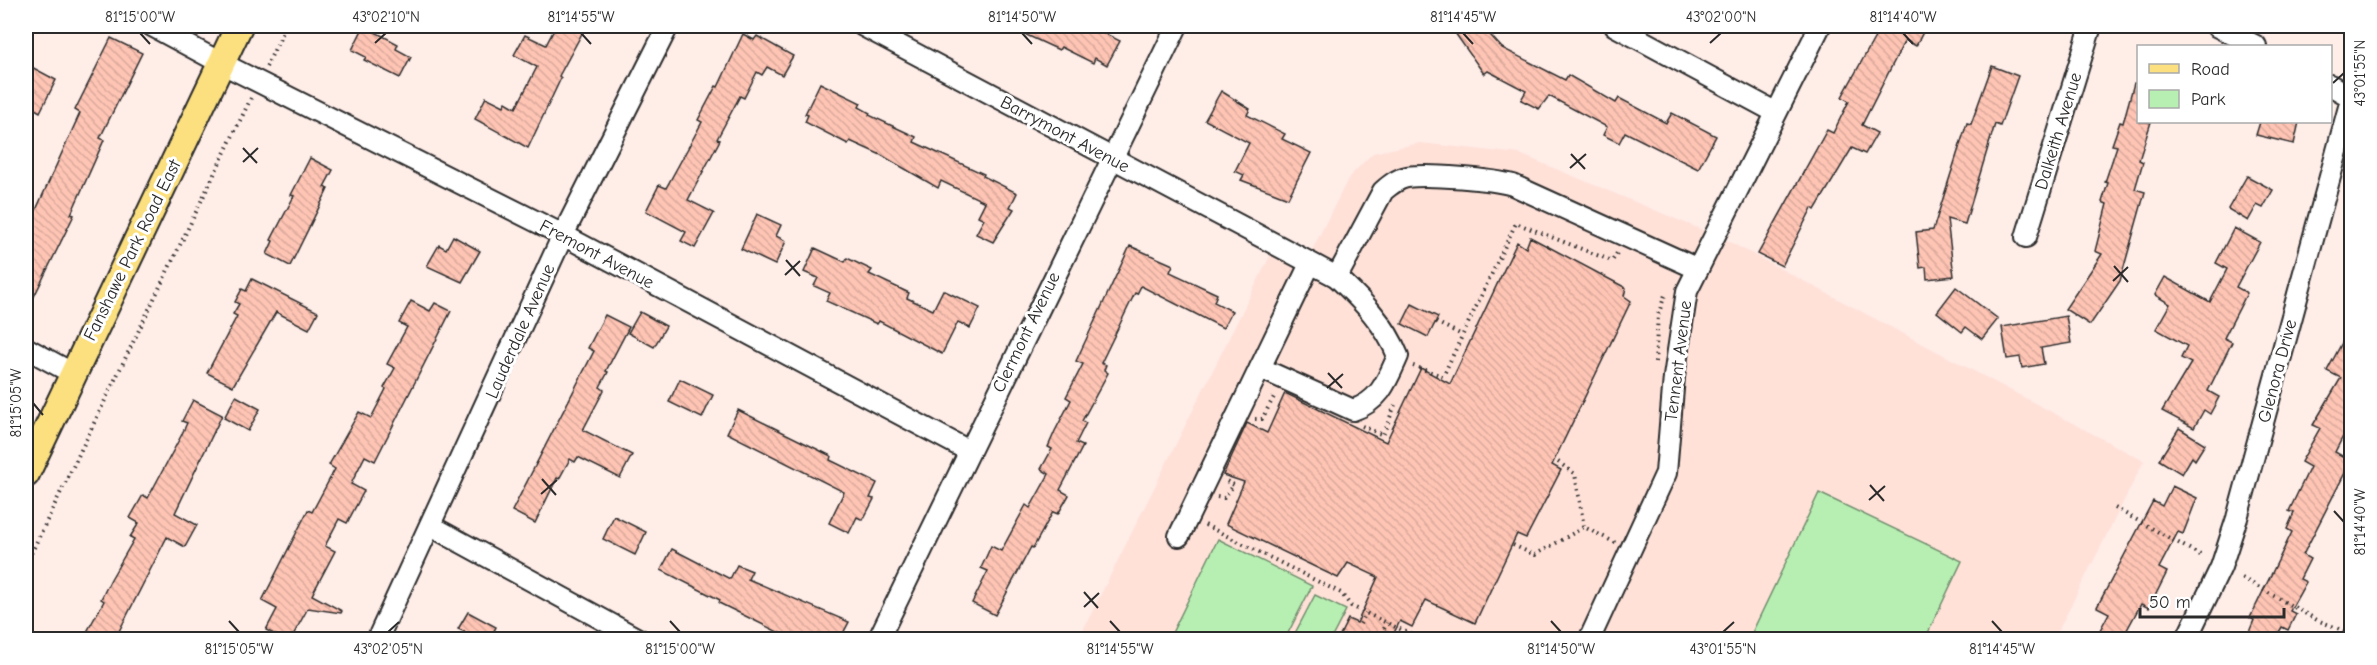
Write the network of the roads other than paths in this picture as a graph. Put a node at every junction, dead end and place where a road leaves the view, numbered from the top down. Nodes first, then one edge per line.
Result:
1 (152, 26) edge
2 (239, 26) edge
3 (668, 26) edge
4 (863, 26) edge
5 (1177, 26) edge
6 (1615, 26) edge
7 (1820, 26) edge
8 (2091, 26) edge
9 (2217, 26) edge
10 (2254, 45) edge
11 (221, 63) junction
12 (2332, 86) edge
13 (2351, 96) edge
14 (1775, 111) junction
15 (1110, 158) junction
16 (563, 235) junction
17 (2026, 237) dead end
18 (1310, 264) junction
19 (1698, 269) junction
20 (1337, 277) junction
21 (26, 348) edge
22 (1260, 368) junction
23 (72, 373) junction
24 (969, 451) junction
25 (26, 474) edge
26 (431, 526) junction
27 (1179, 536) dead end
28 (377, 639) edge
29 (640, 639) edge
30 (878, 639) edge
31 (1589, 639) edge
32 (2186, 639) edge

1 - 11 street, Fremont Avenue
2 - 11 main road, Fanshawe Park Road East
3 - 16 street, Lauderdale Avenue
4 - 15 street, Barrymont Avenue
5 - 15 street, Clermont Avenue
6 - 14 street
7 - 14 street, Tennent Avenue
8 - 17 street, Dalkeith Avenue
9 - 10 street
11 - 16 street, Fremont Avenue
11 - 23 main road, Fanshawe Park Road East
12 - 13 street
13 - 32 street, Glenora Drive
14 - 19 street, Tennent Avenue
15 - 18 street, Barrymont Avenue
15 - 24 street, Clermont Avenue
16 - 24 street, Fremont Avenue
16 - 26 street, Lauderdale Avenue
18 - 20 street, Barrymont Avenue
18 - 22 street
19 - 20 street
19 - 31 street, Tennent Avenue
20 - 22 street, Barrymont Avenue
21 - 23 street
22 - 27 street
23 - 25 main road, Fanshawe Park Road East
24 - 30 street, Clermont Avenue
26 - 28 street, Lauderdale Avenue
26 - 29 street

